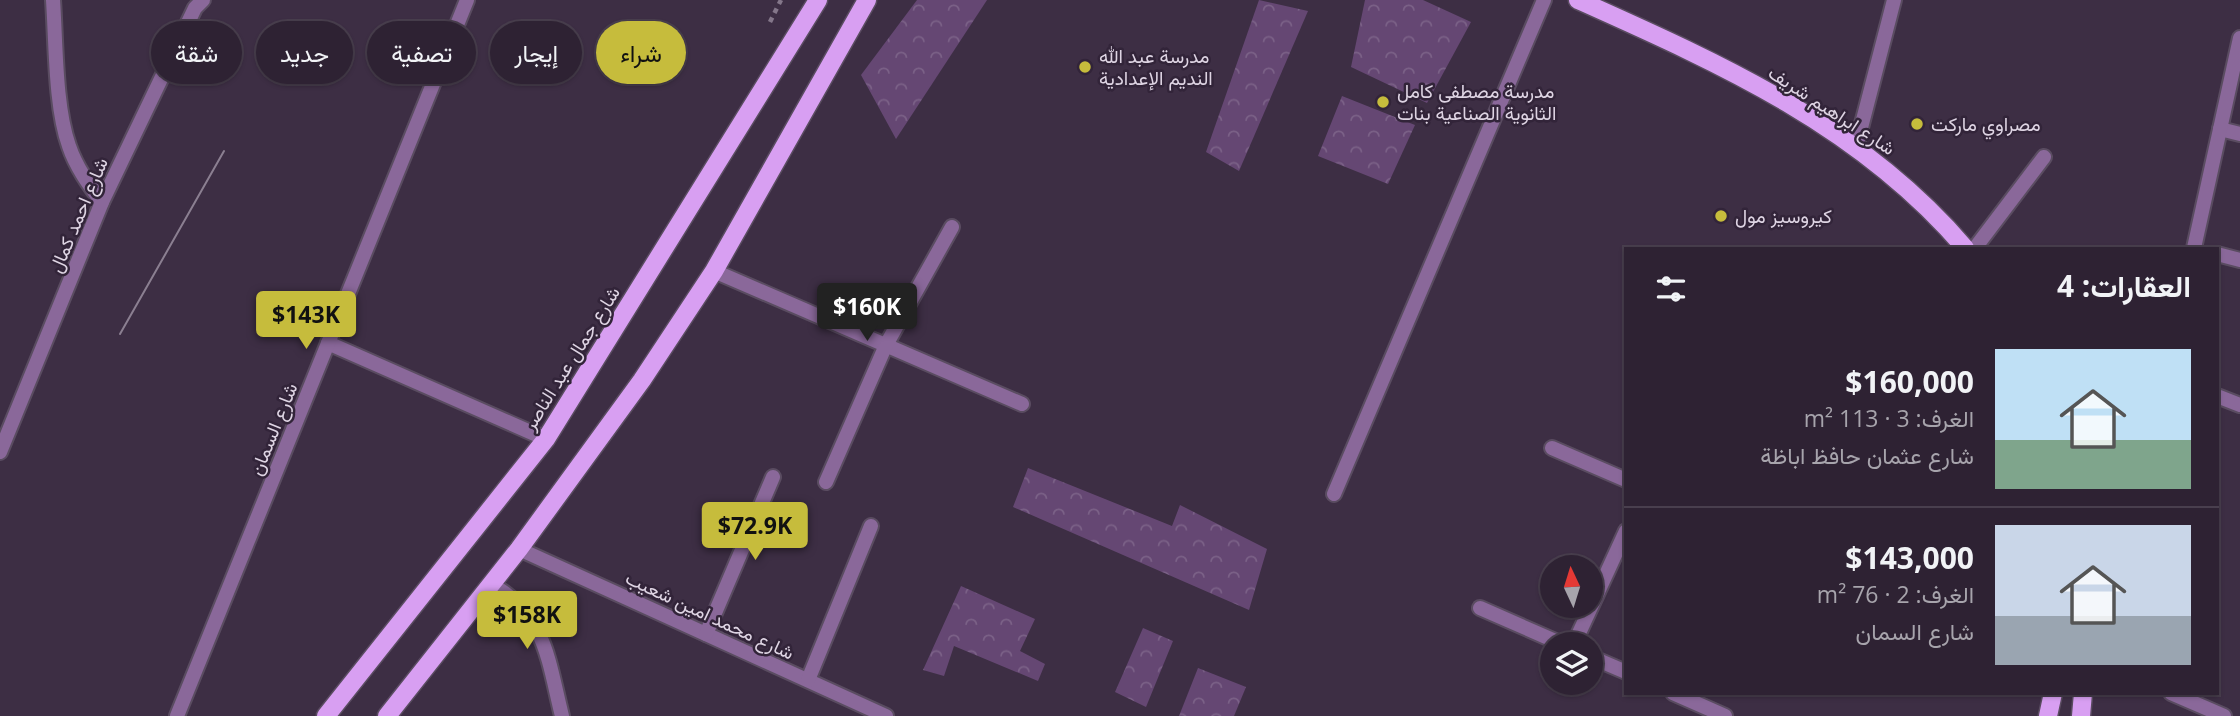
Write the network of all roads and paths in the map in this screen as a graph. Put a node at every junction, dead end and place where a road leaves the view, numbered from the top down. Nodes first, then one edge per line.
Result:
1 (52, 0) edge
2 (203, 0) edge
3 (467, 0) edge
4 (781, 0) edge
5 (818, 0) edge
6 (867, 0) edge
7 (1544, 0) edge
8 (1578, 0) edge
9 (1894, 0) edge
10 (770, 22) dead end
11 (2240, 37) edge
12 (2220, 129) junction
13 (2240, 134) edge
14 (1856, 147) junction
15 (2044, 157) dead end
16 (102, 202) junction
17 (952, 227) dead end
18 (1964, 247) edge
19 (1976, 247) edge
20 (2194, 247) edge
21 (2219, 255) edge
22 (2240, 260) edge
23 (714, 271) junction
24 (328, 343) junction
25 (886, 345) junction
26 (2219, 397) edge
27 (1022, 404) dead end
28 (2240, 405) edge
29 (546, 439) junction
30 (1552, 448) dead end
31 (0, 452) edge
32 (773, 477) dead end
33 (1624, 479) edge
34 (826, 482) dead end
35 (1334, 494) dead end
36 (872, 526) dead end
37 (1624, 535) edge
38 (519, 549) junction
39 (491, 584) junction
40 (1480, 608) dead end
41 (1580, 632) edge
42 (706, 634) junction
43 (1540, 634) edge
44 (1603, 662) edge
45 (1624, 671) edge
46 (807, 680) junction
47 (1678, 695) edge
48 (2053, 695) edge
49 (2083, 695) edge
50 (2176, 695) edge
51 (177, 716) edge
52 (326, 716) edge
53 (387, 716) edge
54 (562, 716) edge
55 (886, 716) edge
56 (1725, 716) edge
57 (2048, 716) edge
58 (2081, 716) edge
59 (2224, 716) edge

1 - 16 street
2 - 16 street, شارع احمد كمال
3 - 24 street, شارع السمان
4 - 10 path
5 - 29 main road, شارع جمال عبد الناصر
6 - 23 main road
7 - 35 street
8 - 14 main road, شارع ابراهيم شريف
9 - 14 street
11 - 12 street
12 - 13 street
12 - 20 street
14 - 18 main road, شارع ابراهيم شريف
15 - 19 street
16 - 31 street, شارع احمد كمال
17 - 25 street
21 - 22 street
23 - 25 street
23 - 38 main road
24 - 29 street
24 - 51 street, شارع السمان
25 - 27 street
25 - 34 street
26 - 28 street
29 - 52 main road, شارع جمال عبد الناصر
30 - 33 street
32 - 42 street
36 - 46 street
37 - 41 street
38 - 39 main road
38 - 42 street, شارع محمد امين شعيب
39 - 53 main road
39 - 54 street
40 - 43 street
42 - 46 street, شارع محمد امين شعيب
44 - 45 street
46 - 55 street, شارع محمد امين شعيب
47 - 56 street
48 - 57 main road
49 - 58 main road
50 - 59 street

